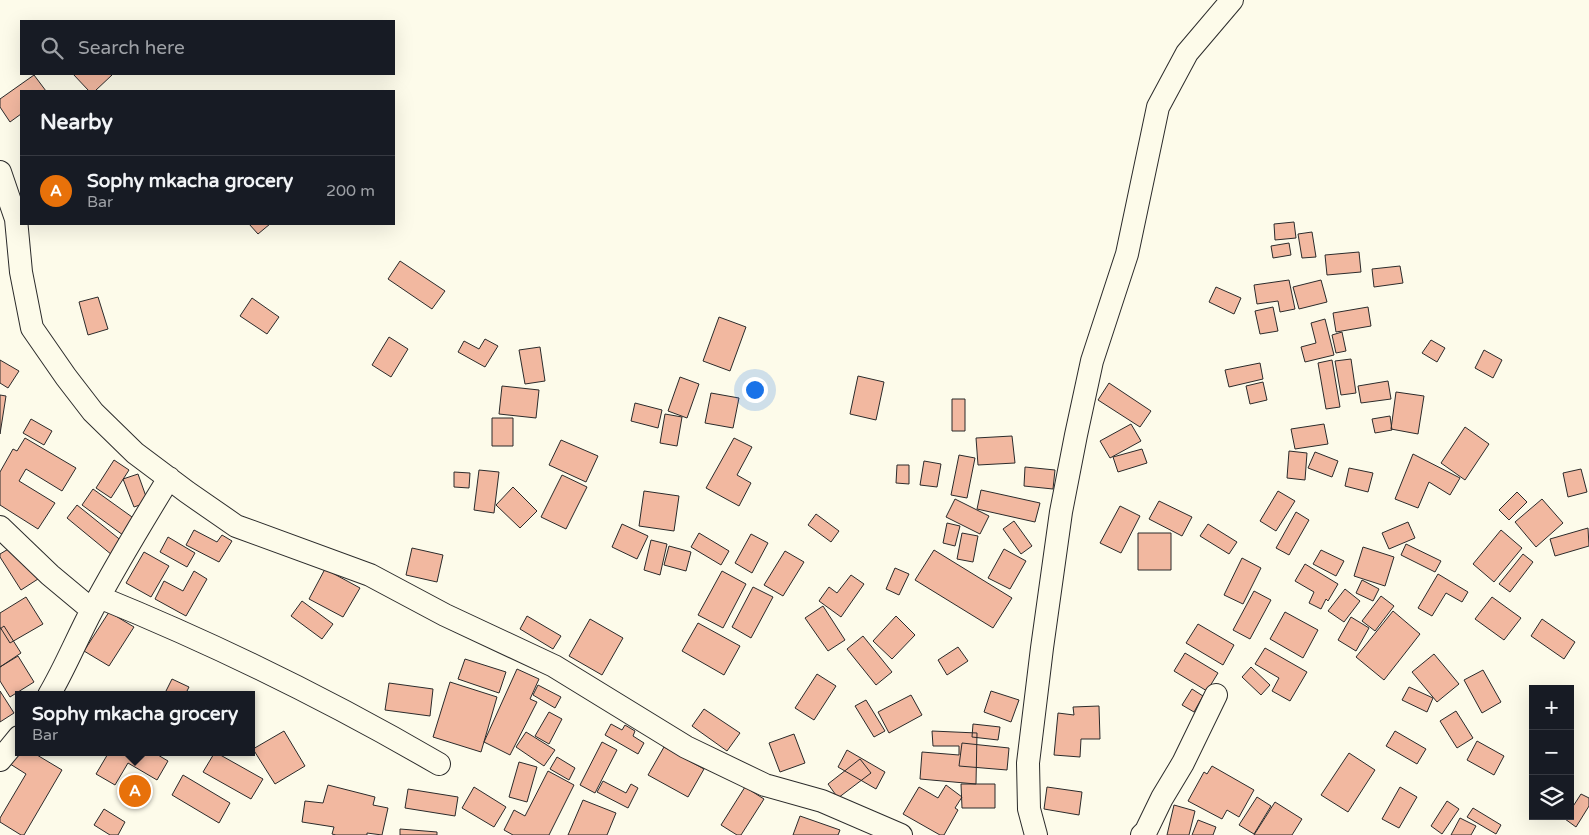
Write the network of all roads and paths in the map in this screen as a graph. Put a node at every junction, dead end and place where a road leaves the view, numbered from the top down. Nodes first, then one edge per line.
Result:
1 (1232, 0) edge
2 (0, 172) edge
3 (169, 478) junction
4 (0, 527) edge
5 (96, 604) junction
6 (50, 691) edge
7 (1216, 695) dead end
8 (15, 742) edge
9 (0, 760) edge
10 (439, 764) dead end
11 (901, 835) edge
12 (1036, 835) edge
13 (1142, 835) edge

1 - 12 street
2 - 3 street
3 - 5 street
3 - 11 street
4 - 5 street
5 - 6 street
5 - 10 street
7 - 13 street
8 - 9 street

